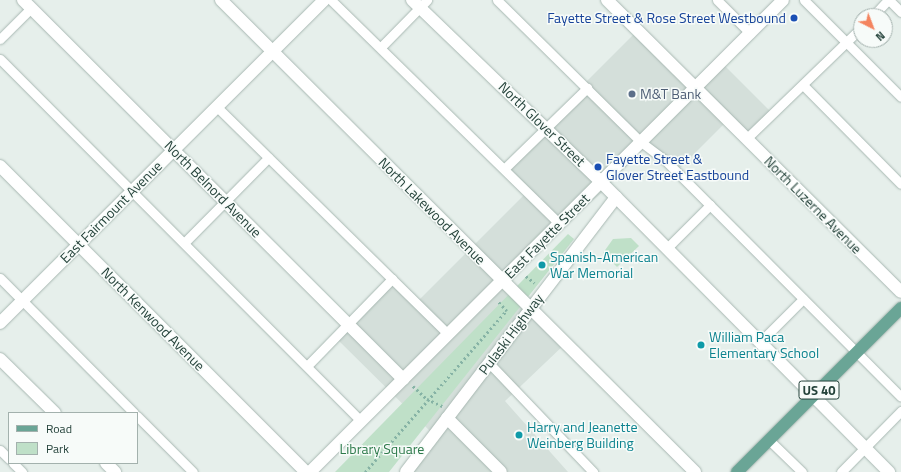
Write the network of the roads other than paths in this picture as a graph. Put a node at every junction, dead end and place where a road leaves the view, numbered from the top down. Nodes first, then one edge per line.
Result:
1 (221, 0) edge
2 (324, 0) edge
3 (331, 0) edge
4 (497, 0) edge
5 (607, 0) edge
6 (717, 0) edge
7 (783, 0) edge
8 (804, 0) edge
9 (888, 0) edge
10 (420, 2) edge
11 (27, 4) edge
12 (880, 8) edge
13 (901, 12) edge
14 (750, 33) junction
15 (853, 36) edge
16 (0, 40) edge
17 (846, 43) junction
18 (381, 47) junction
19 (272, 52) junction
20 (0, 59) edge
21 (803, 85) junction
22 (586, 88) junction
23 (695, 88) junction
24 (901, 97) edge
25 (216, 107) junction
26 (545, 128) junction
27 (746, 139) junction
28 (641, 142) junction
29 (174, 150) junction
30 (268, 158) junction
31 (0, 166) edge
32 (505, 168) junction
33 (601, 182) junction
34 (901, 184) edge
35 (132, 191) junction
36 (616, 197) junction
37 (225, 202) junction
38 (710, 205) junction
39 (559, 223) junction
40 (184, 243) junction
41 (79, 244) junction
42 (667, 248) junction
43 (0, 278) edge
44 (392, 279) junction
45 (502, 280) junction
46 (901, 292) edge
47 (803, 299) junction
48 (22, 301) junction
49 (901, 308) edge
50 (530, 309) junction
51 (0, 323) edge
52 (348, 324) junction
53 (448, 334) junction
54 (760, 342) junction
55 (856, 352) junction
56 (0, 359) edge
57 (489, 363) junction
58 (307, 366) junction
59 (403, 379) junction
60 (813, 396) junction
61 (901, 398) edge
62 (901, 411) edge
63 (54, 412) edge
64 (133, 412) edge
65 (138, 417) edge
66 (447, 418) junction
67 (361, 420) junction
68 (769, 440) junction
69 (865, 448) junction
70 (0, 450) edge
71 (8, 458) edge
72 (14, 464) edge
73 (107, 464) edge
74 (408, 471) edge
75 (22, 472) edge
76 (115, 472) edge
77 (193, 472) edge
78 (306, 472) edge
79 (310, 472) edge
80 (501, 472) edge
81 (593, 472) edge
82 (695, 472) edge
83 (736, 472) edge
84 (802, 472) edge
85 (841, 472) edge
86 (889, 472) edge

1 - 19 street, North Lakewood Avenue
2 - 19 street, East Fairmount Avenue
3 - 18 lane
4 - 22 lane
5 - 23 street, North Luzerne Avenue
6 - 14 lane
7 - 14 street, East Fayette Street
8 - 17 lane
9 - 12 lane
9 - 13 lane
10 - 18 lane
10 - 26 street, North Glover Street
11 - 16 lane
11 - 29 street, North Belnord Avenue
14 - 23 street, East Fayette Street
15 - 17 lane
17 - 21 lane
17 - 24 lane
18 - 32 lane
19 - 25 street, East Fairmount Avenue
19 - 45 street, North Lakewood Avenue
20 - 35 lane
21 - 27 lane
21 - 34 lane
22 - 26 lane
22 - 28 lane
23 - 27 street, North Luzerne Avenue
23 - 28 street, East Fayette Street
25 - 29 street, East Fairmount Avenue
25 - 30 lane
26 - 32 lane
26 - 33 street, North Glover Street
27 - 46 street, North Luzerne Avenue
28 - 33 street, East Fayette Street
28 - 38 lane
29 - 35 street, East Fairmount Avenue
29 - 37 street, North Belnord Avenue
30 - 37 lane
30 - 44 lane
31 - 41 street, North Kenwood Avenue
32 - 39 lane
33 - 36 street, North Glover Street
33 - 39 street, East Fayette Street
35 - 40 lane
35 - 41 street, East Fairmount Avenue
36 - 42 street, North Glover Street
36 - 50 street, Pulaski Highway
37 - 40 lane
37 - 52 street, North Belnord Avenue
38 - 42 lane
38 - 47 lane
39 - 45 street, East Fayette Street
40 - 58 lane
41 - 48 street, East Fairmount Avenue
41 - 78 street, North Kenwood Avenue
42 - 54 street, North Glover Street
43 - 48 lane
44 - 52 lane
44 - 53 lane
45 - 50 street, North Lakewood Avenue
45 - 53 street, East Fayette Street
47 - 54 lane
47 - 55 lane
48 - 51 street, East Fairmount Avenue
48 - 64 lane
49 - 55 main road, US 40
50 - 57 street, Pulaski Highway
50 - 82 street, North Lakewood Avenue
52 - 58 lane
52 - 59 street, North Belnord Avenue
53 - 59 street, East Fayette Street
54 - 60 street, North Glover Street
55 - 60 main road, US 40
55 - 61 lane
56 - 63 street
57 - 66 street, Pulaski Highway
57 - 81 lane
58 - 67 lane
59 - 67 street, East Fayette Street
60 - 68 main road, US 40
60 - 69 street, North Glover Street
62 - 69 lane
65 - 77 lane
66 - 74 street, Pulaski Highway
66 - 80 street
67 - 79 street, East Fayette Street
68 - 83 main road, US 40
68 - 84 lane
69 - 85 lane
69 - 86 street, North Glover Street
70 - 71 lane
72 - 75 lane
73 - 76 street

